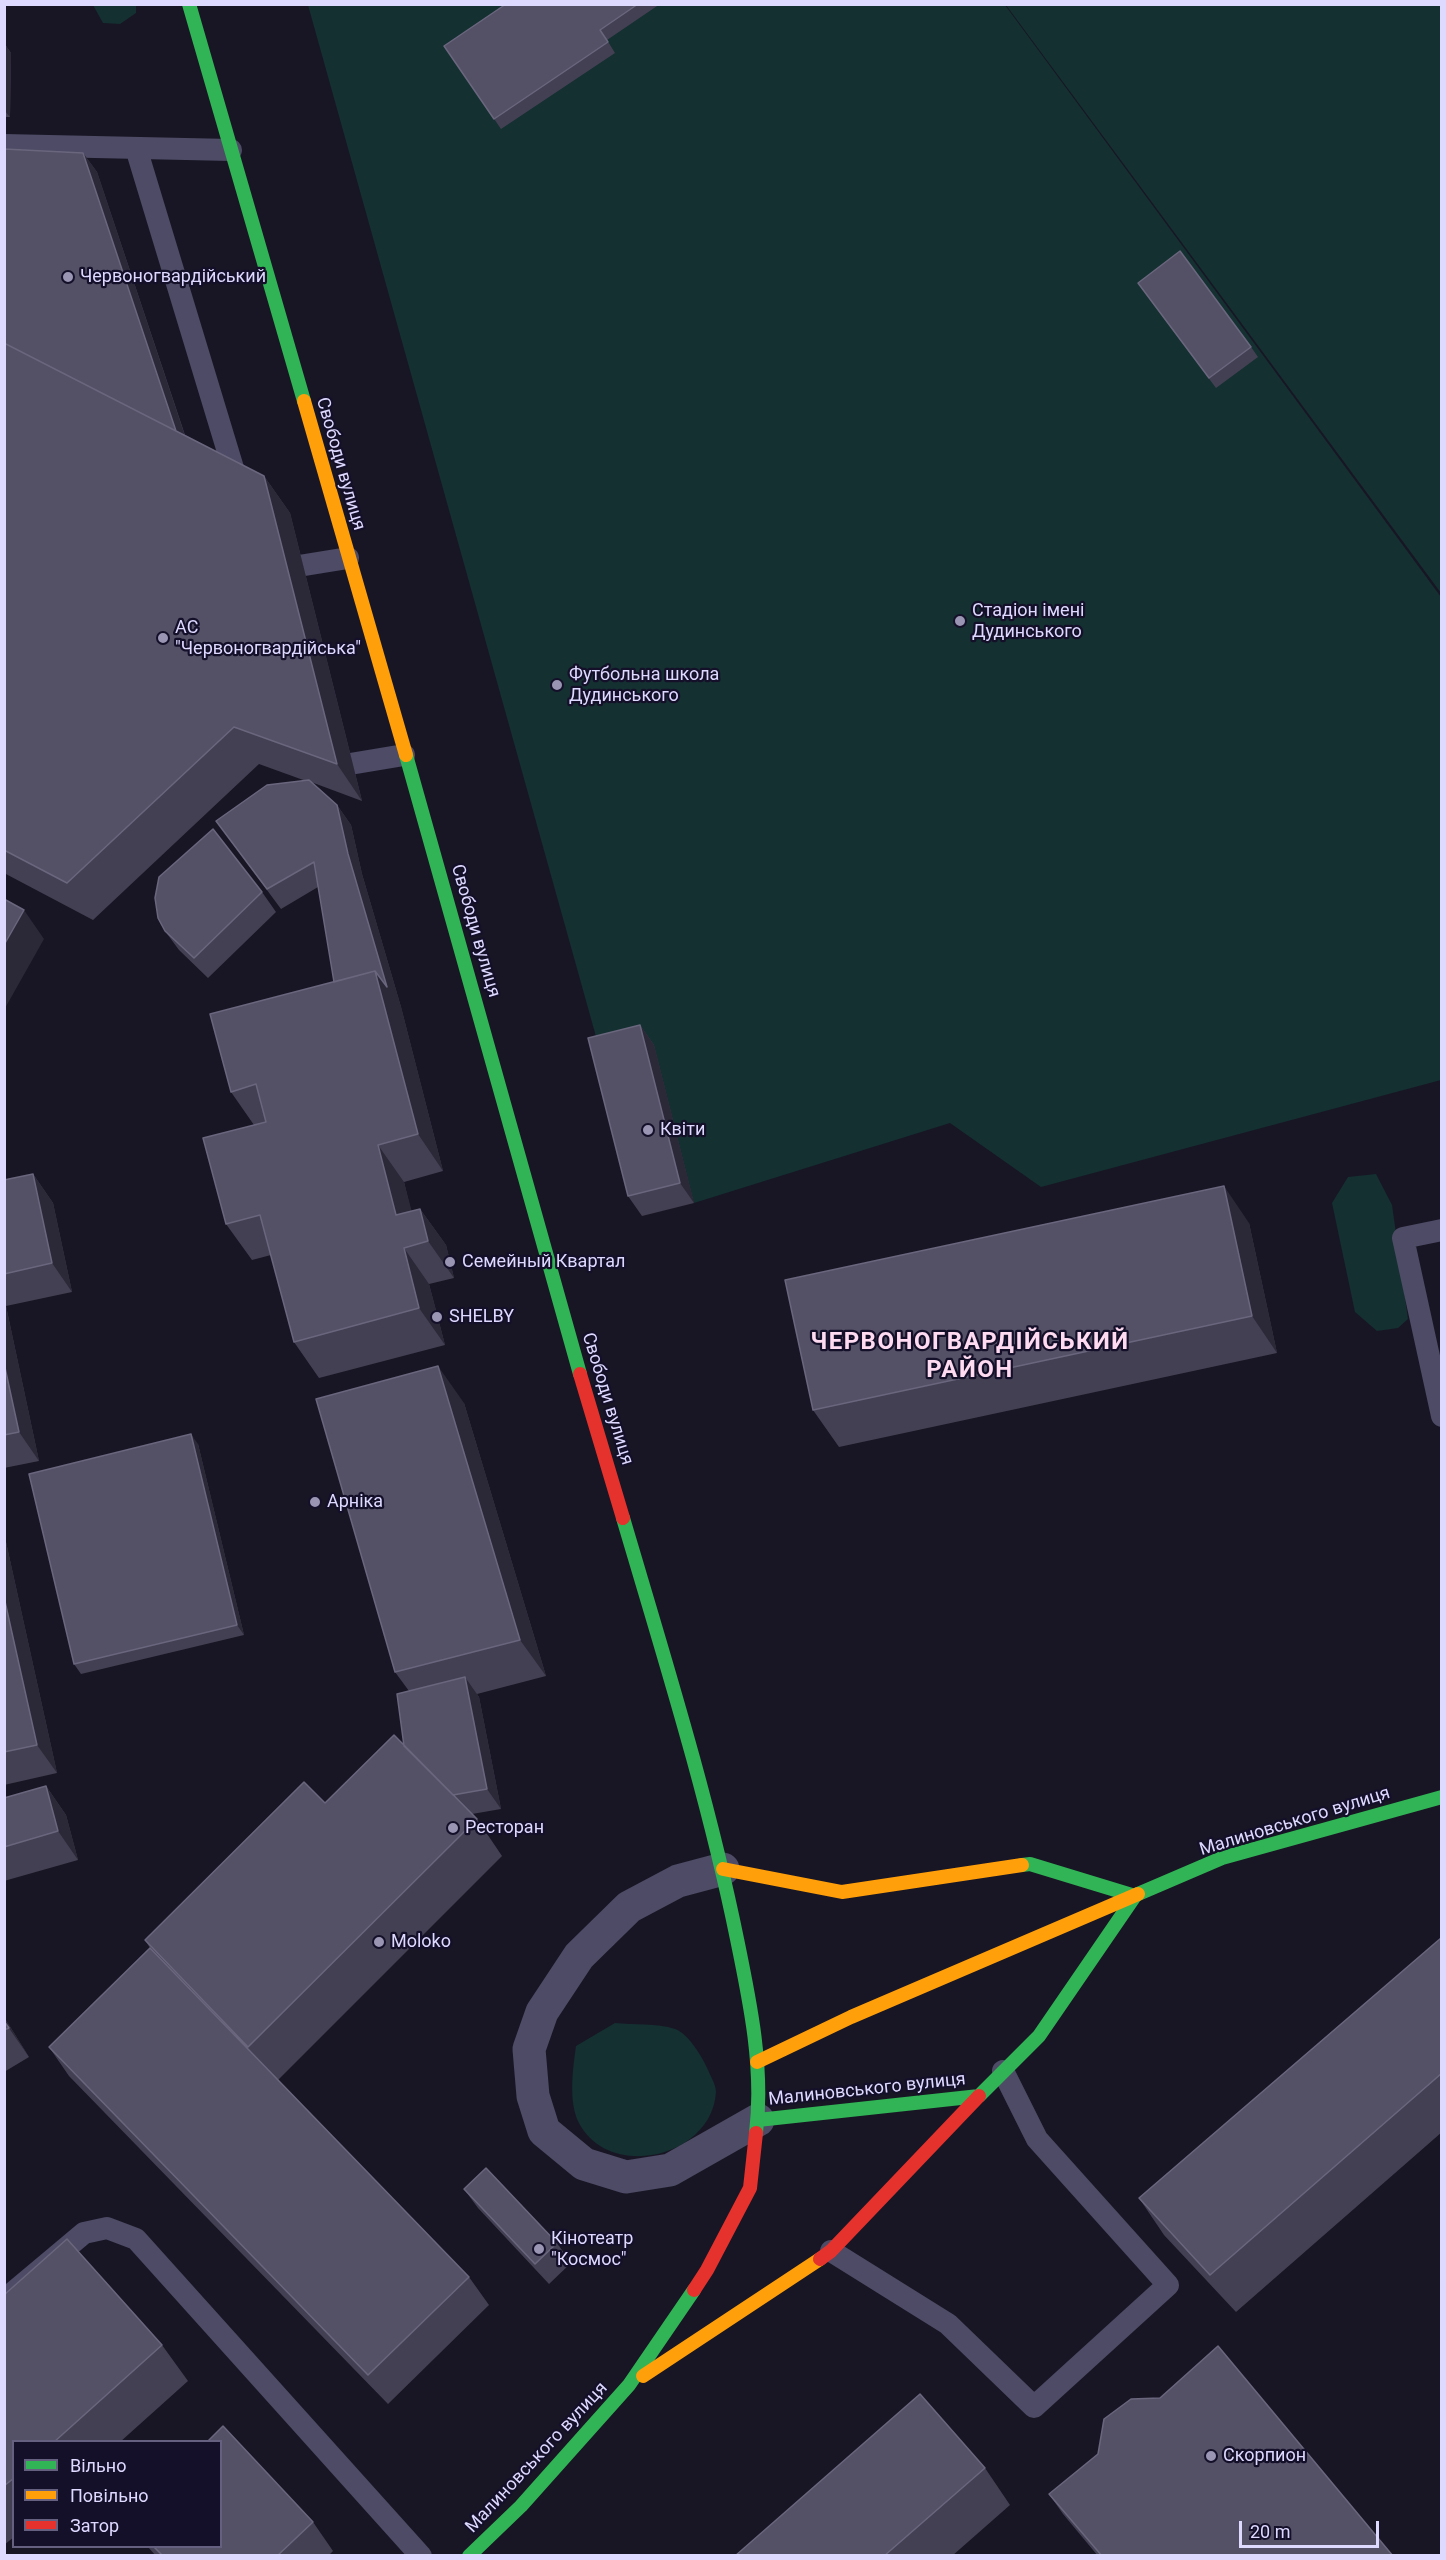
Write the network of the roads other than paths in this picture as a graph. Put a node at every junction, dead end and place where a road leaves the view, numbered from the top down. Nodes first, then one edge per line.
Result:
1 (189, 4) edge
2 (4, 145) edge
3 (136, 148) junction
4 (231, 150) junction
5 (246, 513) edge
6 (348, 558) junction
7 (259, 569) edge
8 (304, 753) edge
9 (404, 755) junction
10 (1442, 1230) edge
11 (1442, 1416) edge
12 (1442, 1797) edge
13 (723, 1869) junction
14 (1135, 1896) junction
15 (757, 2062) junction
16 (1003, 2071) junction
17 (979, 2096) junction
18 (758, 2120) junction
19 (831, 2251) junction
20 (4, 2300) edge
21 (629, 2385) junction
22 (421, 2556) edge
23 (470, 2556) edge

1 - 4 main road, Свободи вулиця
2 - 3 lane
3 - 4 lane
3 - 5 lane
4 - 6 main road, Свободи вулиця
6 - 7 lane
6 - 9 main road, Свободи вулиця
8 - 9 lane
9 - 13 main road, Свободи вулиця
10 - 11 lane
12 - 14 main road, Малиновського вулиця
13 - 14 main road
13 - 15 main road, Свободи вулиця
13 - 18 street
14 - 15 main road
14 - 16 main road, Малиновського вулиця
15 - 18 main road, Свободи вулиця
16 - 17 main road, Малиновського вулиця
16 - 19 lane
17 - 18 main road, Малиновського вулиця
17 - 19 main road
18 - 21 main road, Свободи вулиця
19 - 21 main road
20 - 22 lane
21 - 23 main road, Малиновського вулиця

